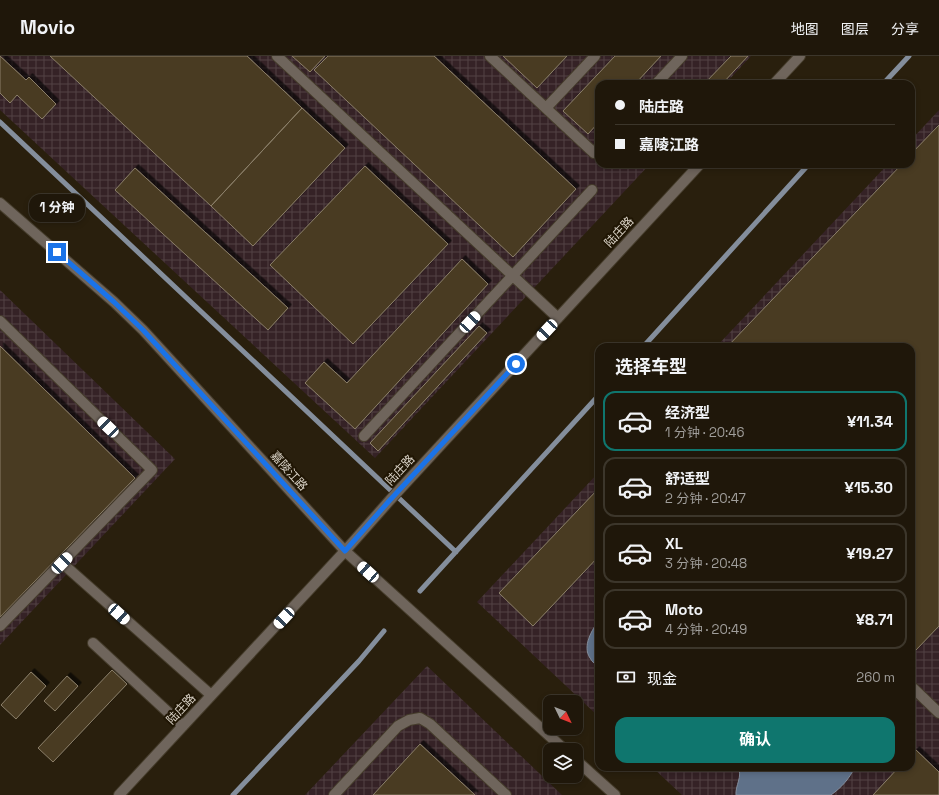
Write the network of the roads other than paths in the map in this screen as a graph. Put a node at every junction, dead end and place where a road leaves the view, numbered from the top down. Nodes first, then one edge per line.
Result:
1 (277, 56) edge
2 (490, 56) edge
3 (595, 56) edge
4 (682, 56) edge
5 (800, 56) edge
6 (660, 80) edge
7 (778, 80) edge
8 (546, 108) junction
9 (595, 152) edge
10 (696, 168) edge
11 (592, 190) dead end
12 (0, 203) edge
13 (513, 276) junction
14 (558, 318) junction
15 (0, 321) edge
16 (364, 436) dead end
17 (345, 551) junction
18 (62, 563) junction
19 (0, 626) edge
20 (93, 643) dead end
21 (915, 690) edge
22 (211, 695) junction
23 (939, 713) edge
24 (183, 726) junction
25 (557, 743) edge
26 (583, 766) edge
27 (119, 795) edge
28 (334, 795) edge
29 (506, 795) edge
30 (615, 795) edge

1 - 13 street
2 - 8 street
3 - 8 street
4 - 6 street
5 - 7 street
8 - 9 street
10 - 14 street, 陆庄路
11 - 13 street
12 - 17 street, 嘉陵江路
13 - 14 street
13 - 16 street
14 - 17 street, 陆庄路
15 - 18 street
17 - 22 street, 陆庄路
17 - 25 street, 嘉陵江路
18 - 19 street
18 - 22 street
20 - 24 street
21 - 23 street
22 - 24 street, 陆庄路
24 - 27 street, 陆庄路
26 - 30 street
28 - 29 street

